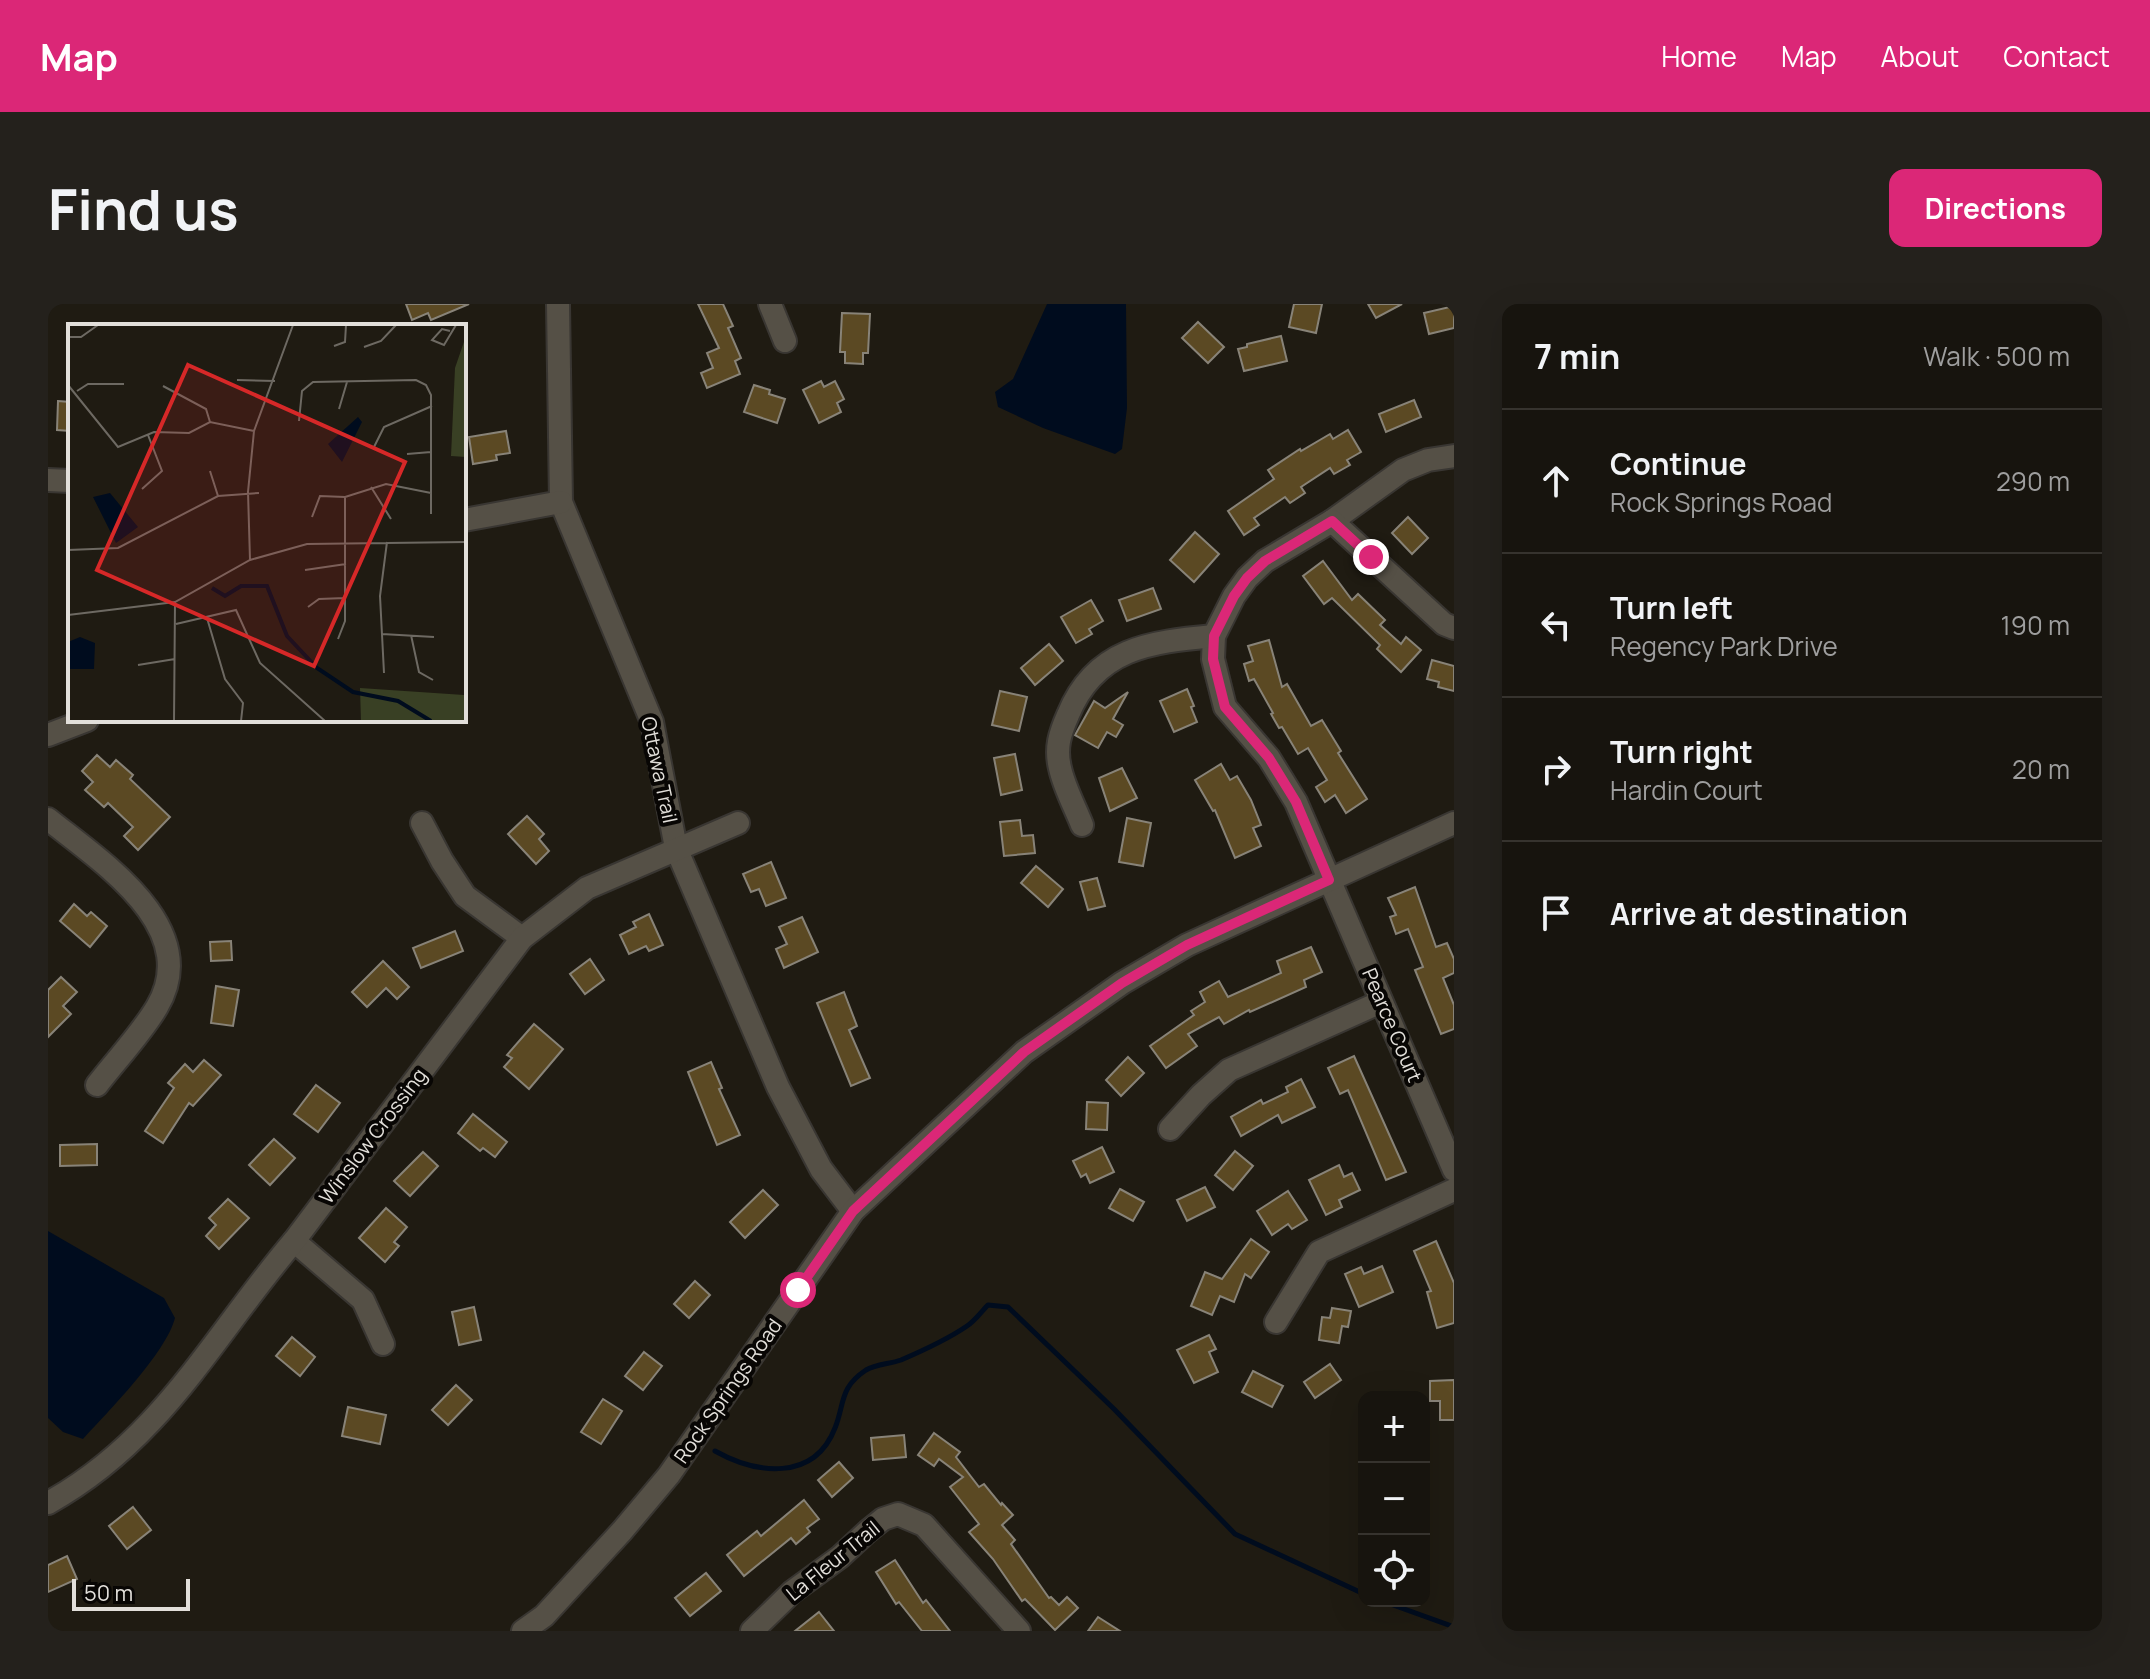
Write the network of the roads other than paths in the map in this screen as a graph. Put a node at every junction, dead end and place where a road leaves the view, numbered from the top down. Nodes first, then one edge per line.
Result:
1 (558, 304) edge
2 (770, 304) edge
3 (785, 341) dead end
4 (1454, 456) edge
5 (48, 480) edge
6 (68, 481) edge
7 (561, 502) junction
8 (466, 520) edge
9 (1332, 521) junction
10 (1454, 628) edge
11 (1214, 636) junction
12 (82, 722) edge
13 (48, 735) edge
14 (48, 819) edge
15 (422, 823) dead end
16 (738, 823) dead end
17 (1454, 823) edge
18 (1082, 825) dead end
19 (676, 848) junction
20 (1329, 880) junction
21 (522, 938) junction
22 (1381, 1002) junction
23 (97, 1085) dead end
24 (1170, 1129) dead end
25 (1454, 1170) edge
26 (1454, 1190) edge
27 (853, 1211) junction
28 (294, 1241) junction
29 (1276, 1322) dead end
30 (383, 1344) dead end
31 (48, 1503) edge
32 (548, 1623) edge
33 (757, 1630) edge
34 (523, 1631) edge
35 (1019, 1631) edge

1 - 7 street, Ottawa Trail
2 - 3 street
4 - 9 street
5 - 6 street
7 - 8 street
7 - 19 street, Ottawa Trail
9 - 10 street
9 - 11 street
11 - 18 street
11 - 20 street, Pearce Court
12 - 13 street
14 - 23 street
15 - 21 street
16 - 19 street, Winslow Crossing
17 - 20 street, Rock Springs Road
19 - 21 street, Winslow Crossing
19 - 27 street, Ottawa Trail
20 - 22 street, Pearce Court
20 - 27 street, Rock Springs Road
21 - 28 street, Winslow Crossing
22 - 24 street
22 - 25 street, Pearce Court
26 - 29 street
27 - 32 street, Rock Springs Road
28 - 30 street
28 - 31 street, Winslow Crossing
32 - 34 street, Rock Springs Road
33 - 35 street, La Fleur Trail

